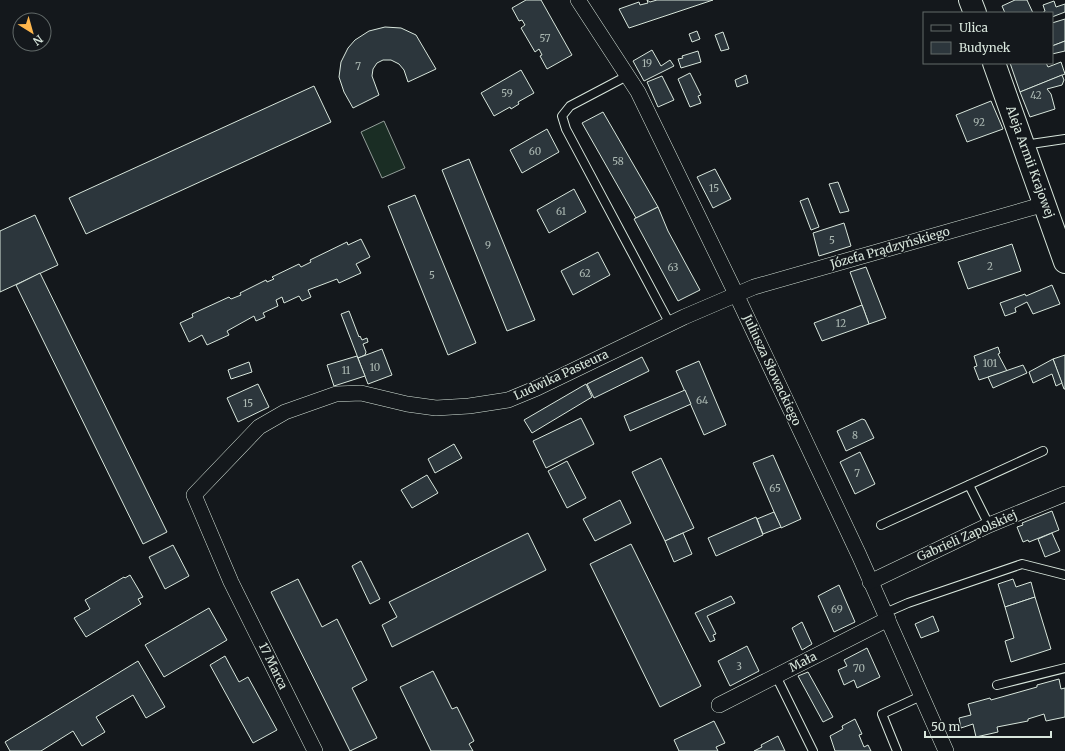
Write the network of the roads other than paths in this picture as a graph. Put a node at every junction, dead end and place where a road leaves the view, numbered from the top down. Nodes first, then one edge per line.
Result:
1 (578, 0) edge
2 (970, 0) edge
3 (975, 12) edge
4 (994, 64) edge
5 (627, 76) junction
6 (1065, 138) edge
7 (1022, 145) junction
8 (1045, 204) junction
9 (1065, 262) edge
10 (736, 294) junction
11 (670, 324) junction
12 (1043, 451) dead end
13 (970, 485) junction
14 (1065, 494) edge
15 (989, 525) junction
16 (881, 526) dead end
17 (1065, 575) edge
18 (231, 582) joint
19 (870, 582) junction
20 (886, 616) junction
21 (1065, 668) edge
22 (776, 676) junction
23 (997, 685) dead end
24 (921, 696) junction
25 (719, 705) dead end
26 (316, 751) edge
27 (813, 751) edge
28 (897, 751) edge
29 (946, 751) edge

1 - 5 street, Juliusza Słowackiego
2 - 3 main road
4 - 7 main road, Aleja Armii Krajowej
5 - 10 street, Juliusza Słowackiego
5 - 11 lane
6 - 7 lane
7 - 8 main road, Aleja Armii Krajowej
8 - 9 main road, Aleja Armii Krajowej
8 - 10 street, Józefa Prądzyńskiego
10 - 11 street, Ludwika Pasteura
10 - 19 street, Juliusza Słowackiego
11 - 18 street, Ludwika Pasteura
12 - 13 lane
13 - 15 lane
13 - 16 lane
14 - 15 street, Gabrieli Zapolskiej
15 - 19 street, Gabrieli Zapolskiej
17 - 20 lane
18 - 26 street, 17 Marca
19 - 20 street, Juliusza Słowackiego
20 - 22 street, Mała
20 - 24 street, Juliusza Słowackiego
21 - 23 lane
22 - 25 street, Mała
22 - 27 lane
24 - 28 lane
24 - 29 street, Juliusza Słowackiego

